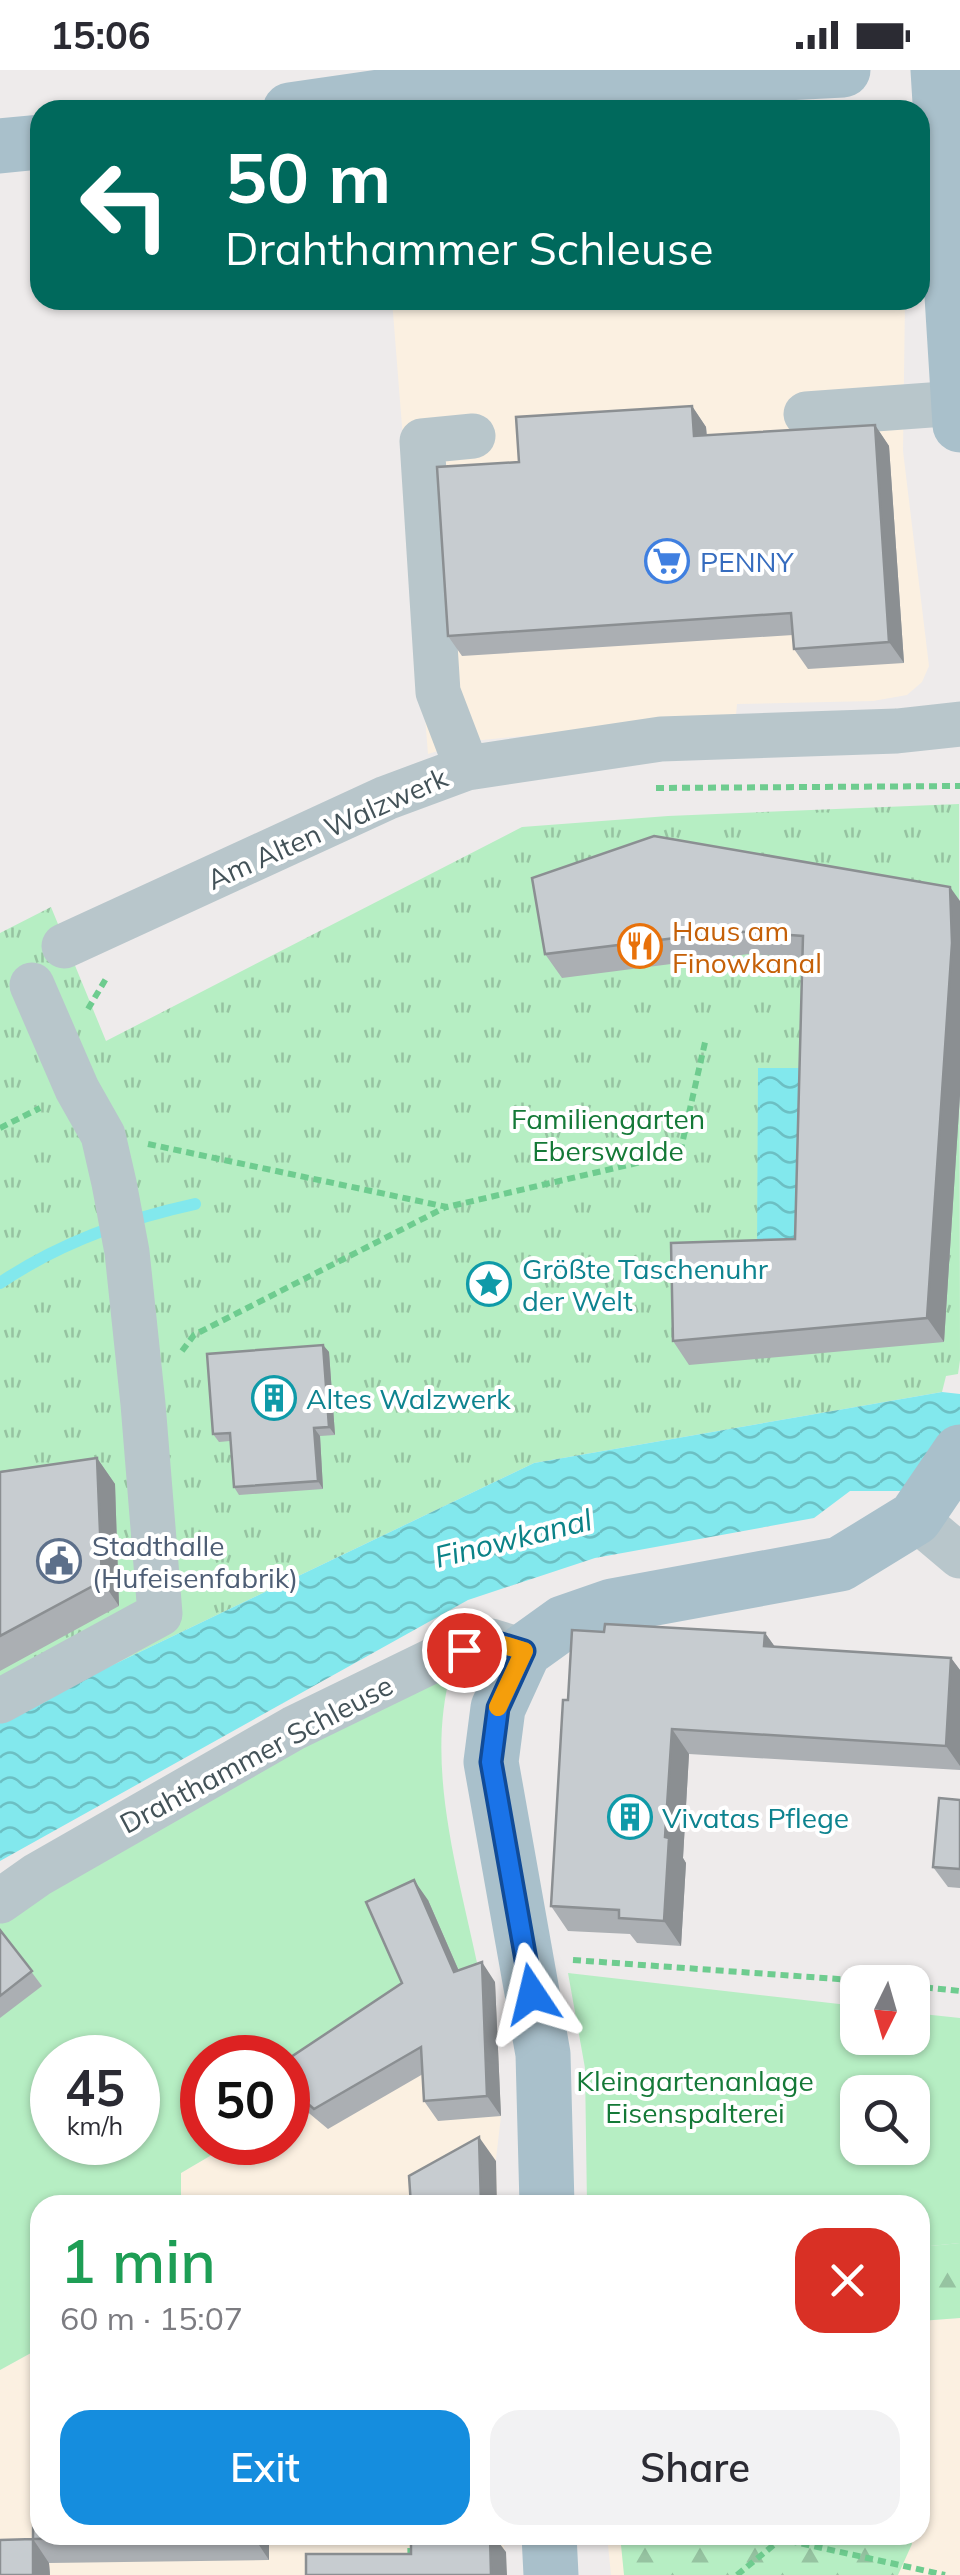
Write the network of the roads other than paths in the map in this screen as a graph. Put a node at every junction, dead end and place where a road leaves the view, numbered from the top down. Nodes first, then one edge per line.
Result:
1 (843, 70) edge
2 (938, 70) edge
3 (359, 100) edge
4 (30, 143) edge
5 (0, 146) edge
6 (806, 414) dead end
7 (959, 414) edge
8 (473, 436) dead end
9 (960, 724) edge
10 (467, 768) junction
11 (64, 946) dead end
12 (32, 984) dead end
13 (960, 1452) edge
14 (915, 1518) junction
15 (960, 1556) edge
16 (524, 1651) junction
17 (0, 1701) edge
18 (0, 1901) edge
19 (547, 2195) edge
20 (550, 2545) edge
21 (552, 2575) edge

1 - 3 main road
2 - 7 main road
4 - 5 main road
6 - 7 lane
8 - 10 lane
9 - 10 lane, Am Alten Walzwerk
10 - 11 lane, Am Alten Walzwerk
12 - 17 lane
13 - 14 main road
14 - 15 lane
14 - 16 main road
16 - 18 lane, Drahthammer Schleuse
16 - 19 main road
20 - 21 main road

